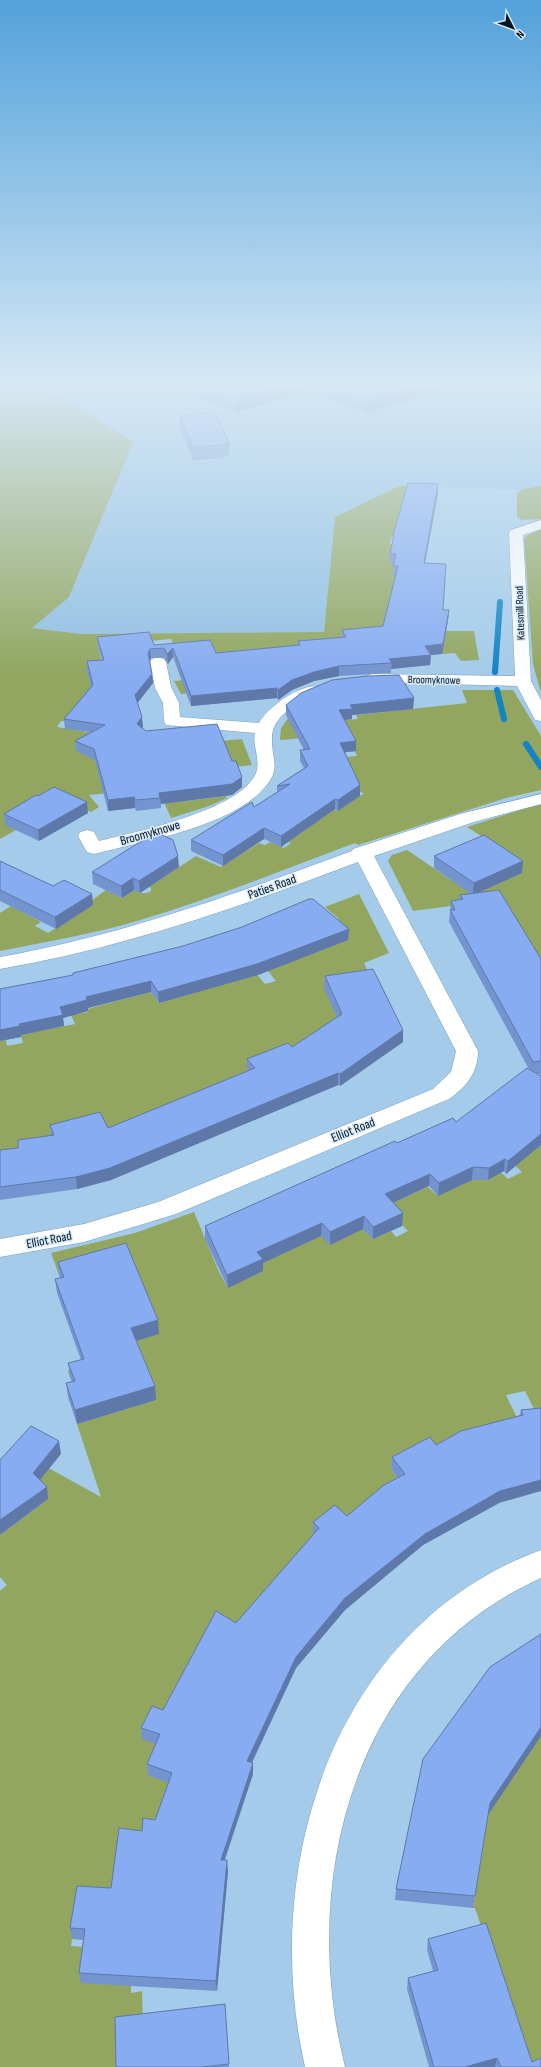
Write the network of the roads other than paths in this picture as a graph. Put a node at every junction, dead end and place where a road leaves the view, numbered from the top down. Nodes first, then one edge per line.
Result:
1 (541, 524) edge
2 (158, 662) dead end
3 (354, 681) edge
4 (522, 681) junction
5 (333, 684) edge
6 (541, 716) edge
7 (265, 729) junction
8 (541, 799) edge
9 (88, 848) dead end
10 (360, 853) junction
11 (0, 963) edge
12 (0, 1248) edge
13 (541, 1564) edge
14 (325, 2067) edge

1 - 4 street, Katesmill Road
2 - 7 street
3 - 4 street, Broomyknowe
4 - 6 street, Katesmill Road
5 - 7 street
7 - 9 street, Broomyknowe
8 - 10 street, Paties Road
10 - 11 street, Paties Road
10 - 12 street, Elliot Road
13 - 14 street

